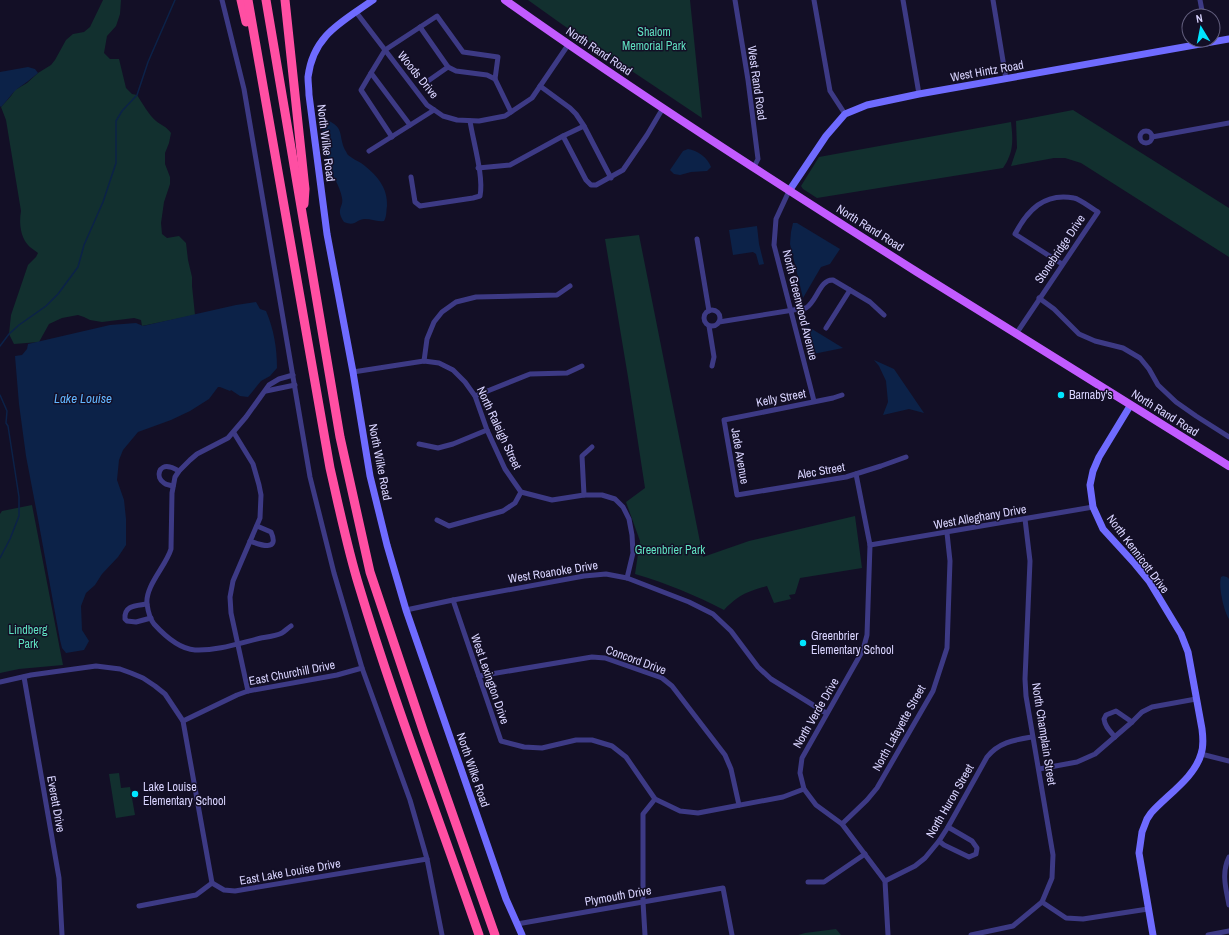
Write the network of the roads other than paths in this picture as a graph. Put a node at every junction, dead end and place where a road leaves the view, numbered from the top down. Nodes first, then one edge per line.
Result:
1 (222, 0) edge
2 (241, 0) edge
3 (248, 0) edge
4 (266, 0) edge
5 (285, 0) edge
6 (373, 0) edge
7 (505, 0) edge
8 (735, 0) edge
9 (814, 0) edge
10 (903, 0) edge
11 (993, 0) edge
12 (356, 12) junction
13 (420, 27) junction
14 (568, 45) junction
15 (1181, 46) edge
16 (385, 50) junction
17 (448, 67) junction
18 (370, 73) junction
19 (495, 79) junction
20 (1006, 79) junction
21 (428, 81) dead end
22 (540, 86) junction
23 (919, 94) junction
24 (663, 108) junction
25 (434, 110) junction
26 (511, 112) junction
27 (845, 114) junction
28 (269, 120) junction
29 (470, 121) junction
30 (1229, 123) edge
31 (410, 125) junction
32 (584, 126) junction
33 (392, 136) junction
34 (563, 136) junction
35 (1152, 137) dead end
36 (369, 151) dead end
37 (754, 167) junction
38 (478, 168) junction
39 (411, 177) dead end
40 (611, 178) junction
41 (790, 191) junction
42 (302, 215) junction
43 (697, 239) dead end
44 (1062, 264) junction
45 (570, 286) dead end
46 (850, 290) junction
47 (1039, 298) junction
48 (710, 311) junction
49 (791, 311) junction
50 (884, 315) dead end
51 (719, 322) junction
52 (709, 326) junction
53 (826, 328) dead end
54 (1016, 334) junction
55 (424, 361) junction
56 (582, 366) dead end
57 (712, 366) dead end
58 (353, 372) junction
59 (293, 375) junction
60 (295, 385) junction
61 (266, 391) junction
62 (842, 394) dead end
63 (475, 396) junction
64 (814, 401) junction
65 (1130, 406) junction
66 (724, 420) joint
67 (487, 430) junction
68 (234, 433) junction
69 (1229, 437) edge
70 (418, 444) dead end
71 (592, 447) dead end
72 (906, 457) dead end
73 (1229, 466) edge
74 (178, 471) junction
75 (856, 474) junction
76 (173, 486) junction
77 (521, 492) junction
78 (584, 495) junction
79 (737, 495) joint
80 (1093, 507) junction
81 (1025, 519) junction
82 (437, 520) dead end
83 (257, 526) junction
84 (947, 532) junction
85 (250, 541) junction
86 (870, 545) junction
87 (627, 578) junction
88 (453, 600) junction
89 (147, 604) junction
90 (406, 610) junction
91 (151, 618) junction
92 (292, 626) dead end
93 (238, 644) junction
94 (362, 668) junction
95 (479, 676) junction
96 (24, 677) junction
97 (0, 682) edge
98 (248, 690) junction
99 (1196, 699) junction
100 (826, 713) junction
101 (183, 721) junction
102 (1132, 722) junction
103 (1032, 737) junction
104 (1115, 737) junction
105 (1201, 754) junction
106 (1229, 761) edge
107 (1039, 769) junction
108 (804, 789) junction
109 (655, 799) junction
110 (738, 804) junction
111 (842, 824) junction
112 (948, 827) junction
113 (939, 841) junction
114 (865, 854) junction
115 (1229, 857) edge
116 (427, 859) junction
117 (885, 881) junction
118 (808, 882) dead end
119 (212, 883) junction
120 (643, 902) junction
121 (1042, 902) junction
122 (1229, 905) edge
123 (139, 906) dead end
124 (1148, 909) junction
125 (517, 924) junction
126 (1229, 931) edge
127 (62, 935) edge
128 (442, 935) edge
129 (479, 935) edge
130 (495, 935) edge
131 (522, 935) edge
132 (645, 935) edge
133 (732, 935) edge
134 (888, 935) edge
135 (971, 935) edge
136 (1153, 935) edge
137 (1208, 935) edge

1 - 59 street
2 - 28 highway
3 - 28 highway
4 - 42 highway
5 - 42 highway
6 - 12 street, North Wilke Road
7 - 14 main road, North Rand Road
8 - 37 street, West Rand Road
9 - 27 street
10 - 23 street
11 - 20 street
12 - 16 street, Woods Drive
12 - 58 street, North Wilke Road
13 - 16 street
13 - 17 street
13 - 19 street
14 - 22 street, Woods Drive
14 - 24 main road, North Rand Road
15 - 20 street, West Hintz Road
16 - 18 street
16 - 25 street, Woods Drive
17 - 19 street
17 - 21 street
18 - 31 street
18 - 33 street
19 - 26 street
20 - 23 street, West Hintz Road
22 - 26 street, Woods Drive
22 - 32 street
23 - 27 street, West Hintz Road
24 - 37 main road, North Rand Road
24 - 40 street
25 - 29 street, Woods Drive
25 - 31 street
26 - 29 street, Woods Drive
27 - 41 street, West Hintz Road
28 - 129 highway
29 - 38 street
30 - 35 street
31 - 33 street
32 - 34 street
32 - 40 street
33 - 36 street
34 - 38 street
34 - 40 street
37 - 41 main road, North Rand Road
38 - 39 street
41 - 49 street, North Greenwood Avenue
41 - 54 main road, North Rand Road
42 - 130 highway
43 - 48 street
44 - 44 street, Stonebridge Drive
44 - 47 street, Stonebridge Drive
45 - 55 street
46 - 49 street
46 - 50 street
46 - 53 street
47 - 54 street, Stonebridge Drive
47 - 69 street, Stonebridge Drive
48 - 51 street
48 - 52 street
49 - 51 street
49 - 64 street, North Greenwood Avenue
51 - 52 street
52 - 57 street
54 - 65 main road, North Rand Road
55 - 58 street, North Raleigh Street
55 - 63 street, North Raleigh Street
56 - 63 street
58 - 90 street, North Wilke Road
59 - 60 street
59 - 61 street
60 - 61 street
60 - 94 street
61 - 68 street
62 - 64 street, Kelly Street
63 - 67 street, North Raleigh Street
64 - 66 street, Kelly Street
65 - 73 main road, North Rand Road
65 - 80 street, North Kennicott Drive
66 - 79 street, Jade Avenue
67 - 70 street
67 - 77 street, North Raleigh Street
68 - 74 street
68 - 83 street
71 - 78 street
72 - 75 street, Alec Street
74 - 76 street
74 - 76 street
75 - 79 street, Alec Street
75 - 86 street, North Verde Drive
76 - 89 street
77 - 78 street
77 - 82 street
78 - 87 street
80 - 81 street, West Alleghany Drive
80 - 99 street, North Kennicott Drive
81 - 84 street, West Alleghany Drive
81 - 103 street, North Champlain Street
83 - 85 street
83 - 85 street
84 - 86 street, West Alleghany Drive
84 - 111 street, North Lafayette Street
85 - 93 street
86 - 100 street, North Verde Drive
87 - 88 street, West Roanoke Drive
87 - 100 street, West Roanoke Drive
88 - 90 street, West Roanoke Drive
88 - 95 street, West Lexington Drive
89 - 91 street
89 - 91 street
90 - 125 street, North Wilke Road
91 - 93 street
92 - 93 street
93 - 98 street
94 - 98 street, East Churchill Drive
94 - 116 street
95 - 109 street, West Lexington Drive
95 - 110 street, Concord Drive
96 - 97 street
96 - 101 street
96 - 127 street, Everett Drive
98 - 101 street, East Churchill Drive
99 - 102 street
99 - 105 street, North Kennicott Drive
100 - 108 street, North Verde Drive
101 - 119 street
102 - 104 street
102 - 104 street
103 - 107 street, North Champlain Street
103 - 112 street, North Huron Street
104 - 107 street
105 - 106 street
105 - 124 street, North Kennicott Drive
107 - 121 street, North Champlain Street
108 - 110 street, West Lexington Drive
108 - 111 street, North Verde Drive
109 - 110 street, West Lexington Drive
109 - 120 street
111 - 114 street, North Verde Drive
112 - 113 street, North Huron Street
112 - 113 street
113 - 117 street, North Huron Street
114 - 117 street, North Verde Drive
114 - 118 street
115 - 122 street
116 - 119 street, East Lake Louise Drive
116 - 128 street
117 - 134 street
119 - 123 street
120 - 125 street, Plymouth Drive
120 - 132 street
120 - 133 street, Plymouth Drive
121 - 124 street
121 - 135 street
124 - 136 street, North Kennicott Drive
125 - 131 street, North Wilke Road
126 - 137 street

